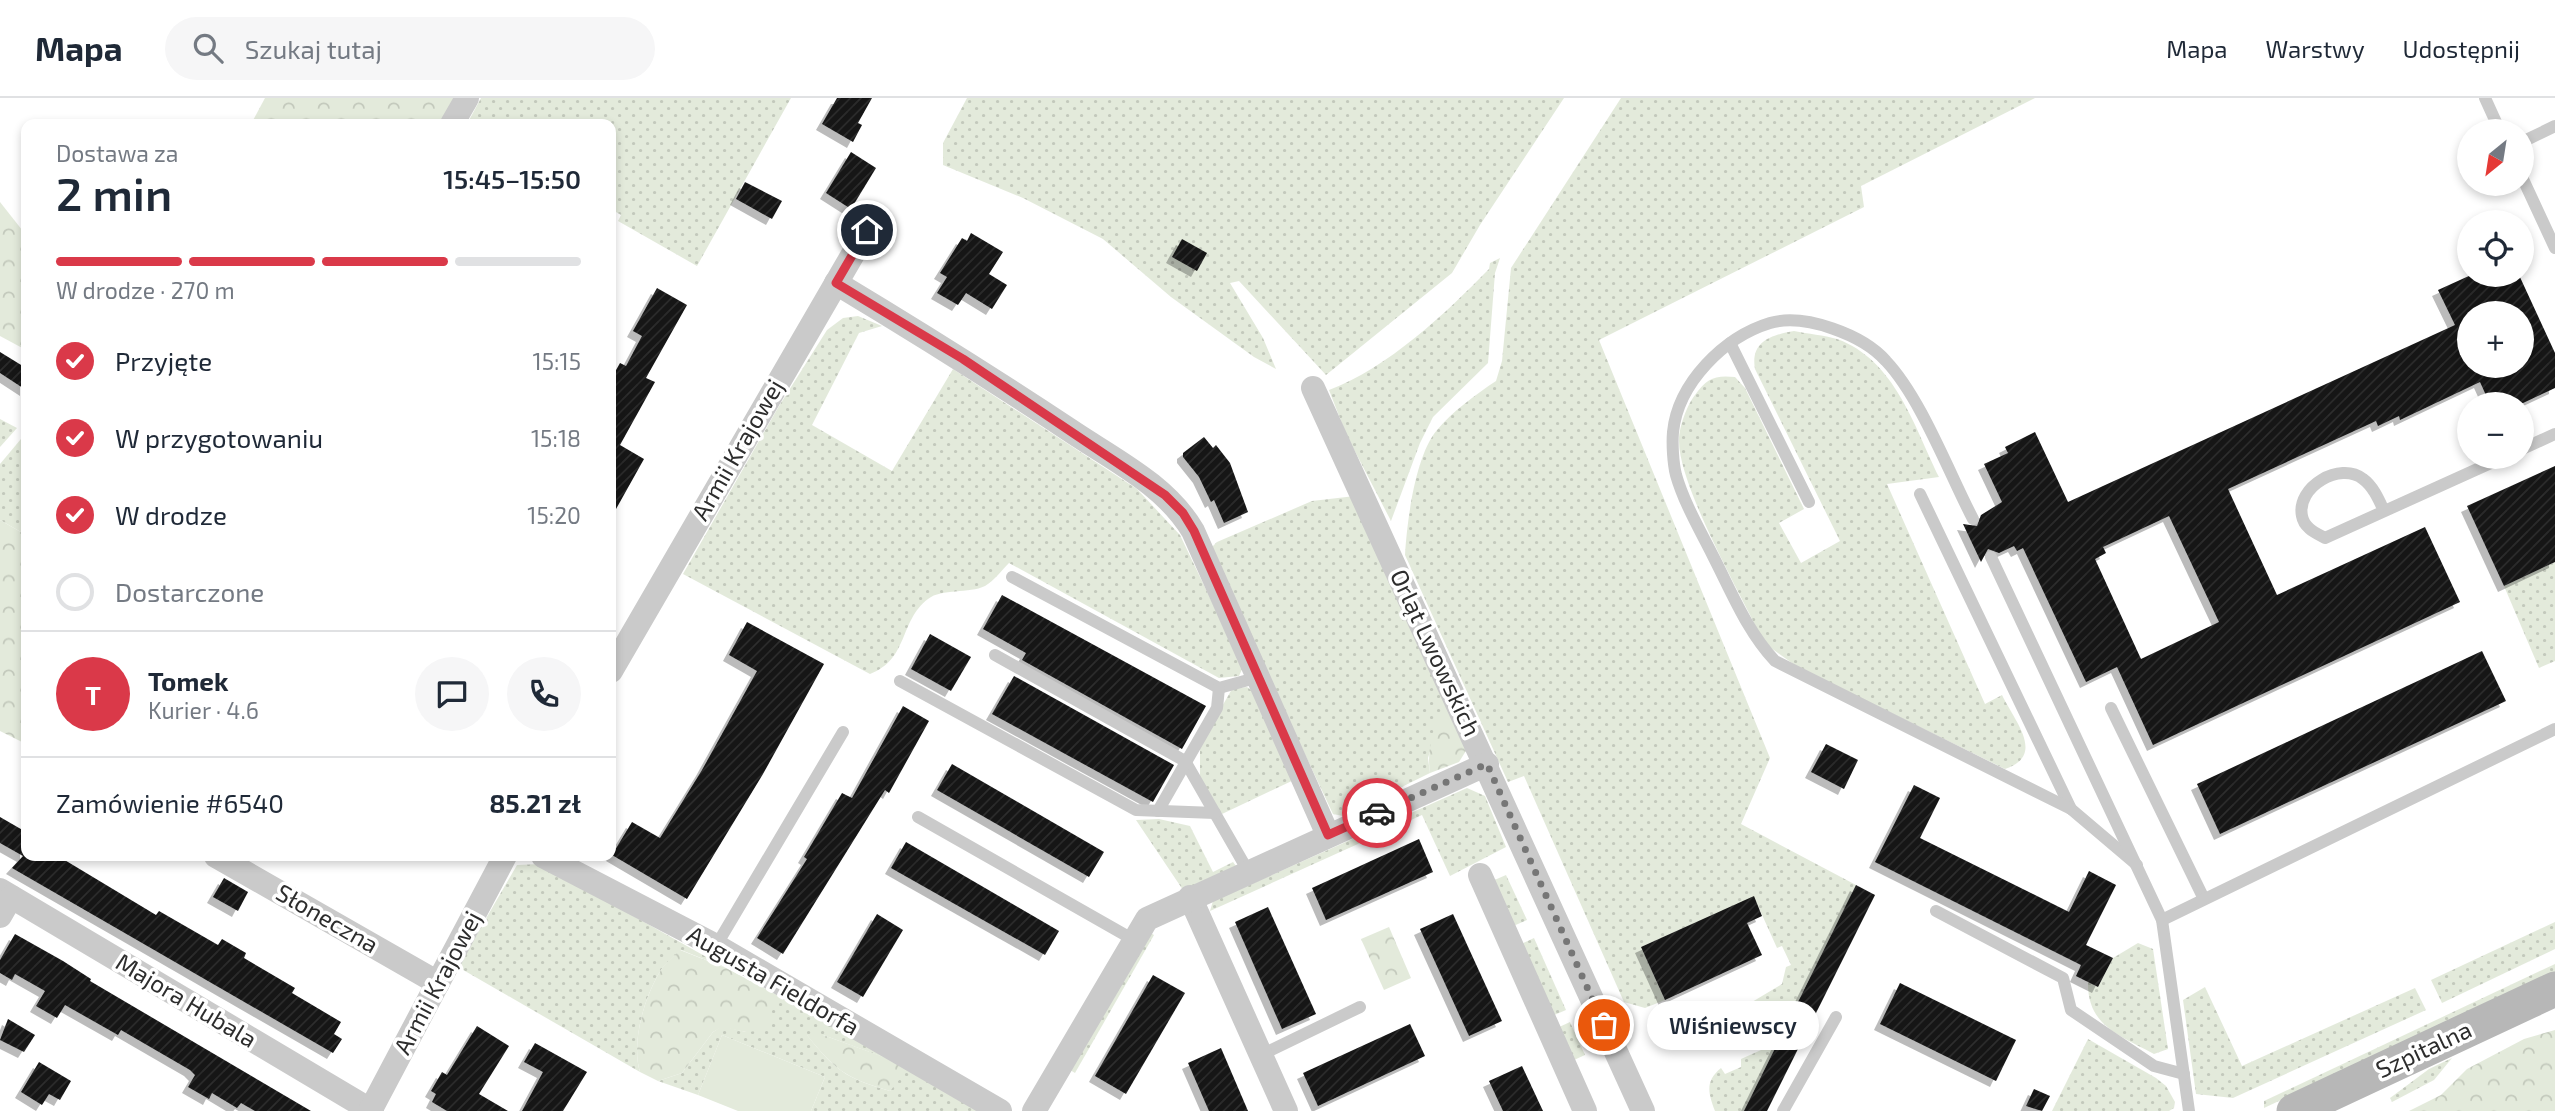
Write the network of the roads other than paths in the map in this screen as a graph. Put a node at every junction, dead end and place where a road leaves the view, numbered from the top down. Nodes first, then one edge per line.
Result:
1 (467, 98) edge
2 (2485, 98) edge
3 (455, 119) edge
4 (2495, 119) edge
5 (2555, 126) edge
6 (2534, 136) edge
7 (2531, 196) edge
8 (867, 230) dead end
9 (2555, 248) edge
10 (836, 283) junction
11 (1730, 343) junction
12 (1312, 388) dead end
13 (2555, 435) edge
14 (2534, 444) edge
15 (2477, 469) edge
16 (1920, 494) dead end
17 (1809, 502) dead end
18 (2384, 511) junction
19 (1973, 519) dead end
20 (1991, 557) dead end
21 (1012, 578) dead end
22 (995, 655) dead end
23 (616, 662) edge
24 (1259, 677) junction
25 (900, 681) dead end
26 (1219, 688) junction
27 (2111, 708) dead end
28 (2555, 729) edge
29 (843, 732) dead end
30 (1185, 761) junction
31 (1487, 764) junction
32 (2071, 808) junction
33 (1158, 811) junction
34 (1215, 813) junction
35 (918, 817) dead end
36 (1328, 835) junction
37 (225, 861) edge
38 (503, 861) edge
39 (553, 861) edge
40 (2137, 865) junction
41 (1248, 871) junction
42 (1480, 875) dead end
43 (1190, 897) junction
44 (2204, 900) junction
45 (4, 901) edge
46 (1936, 911) dead end
47 (2162, 920) junction
48 (1134, 940) junction
49 (716, 946) junction
50 (438, 983) junction
51 (2555, 989) edge
52 (1360, 1007) dead end
53 (1836, 1017) dead end
54 (1261, 1055) junction
55 (2184, 1074) junction
56 (371, 1111) edge
57 (1000, 1111) edge
58 (1034, 1111) edge
59 (1286, 1111) edge
60 (1585, 1111) edge
61 (1643, 1111) edge
62 (1783, 1111) edge
63 (2189, 1111) edge
64 (2294, 1111) edge

1 - 3 street
2 - 4 lane
5 - 6 lane
7 - 9 lane
8 - 10 street, Armii Krajowej
10 - 23 street, Armii Krajowej
10 - 24 street
11 - 17 lane
11 - 19 lane
11 - 32 lane
12 - 31 street, Orląt Lwowskich
13 - 14 lane
15 - 18 lane
16 - 32 lane
18 - 18 lane
20 - 40 lane
21 - 26 lane
22 - 30 lane
24 - 26 lane
24 - 36 street
25 - 33 lane
26 - 30 lane
27 - 44 lane
28 - 44 lane
29 - 49 lane
30 - 33 lane
30 - 34 lane
31 - 36 street
31 - 61 street, Orląt Lwowskich
32 - 40 lane
33 - 34 lane
34 - 41 lane
35 - 48 lane
36 - 41 street
37 - 50 street, Słoneczna
38 - 50 street, Armii Krajowej
39 - 49 street, Augusta Fieldorfa
40 - 47 lane
41 - 43 street
42 - 60 street
43 - 48 street
43 - 54 street
44 - 47 lane
45 - 56 street, Majora Hubala
46 - 55 lane
47 - 55 lane
48 - 58 street
49 - 57 street, Augusta Fieldorfa
50 - 56 street, Armii Krajowej
51 - 64 street, Szpitalna
52 - 54 lane
53 - 62 lane
54 - 59 street
55 - 63 lane

